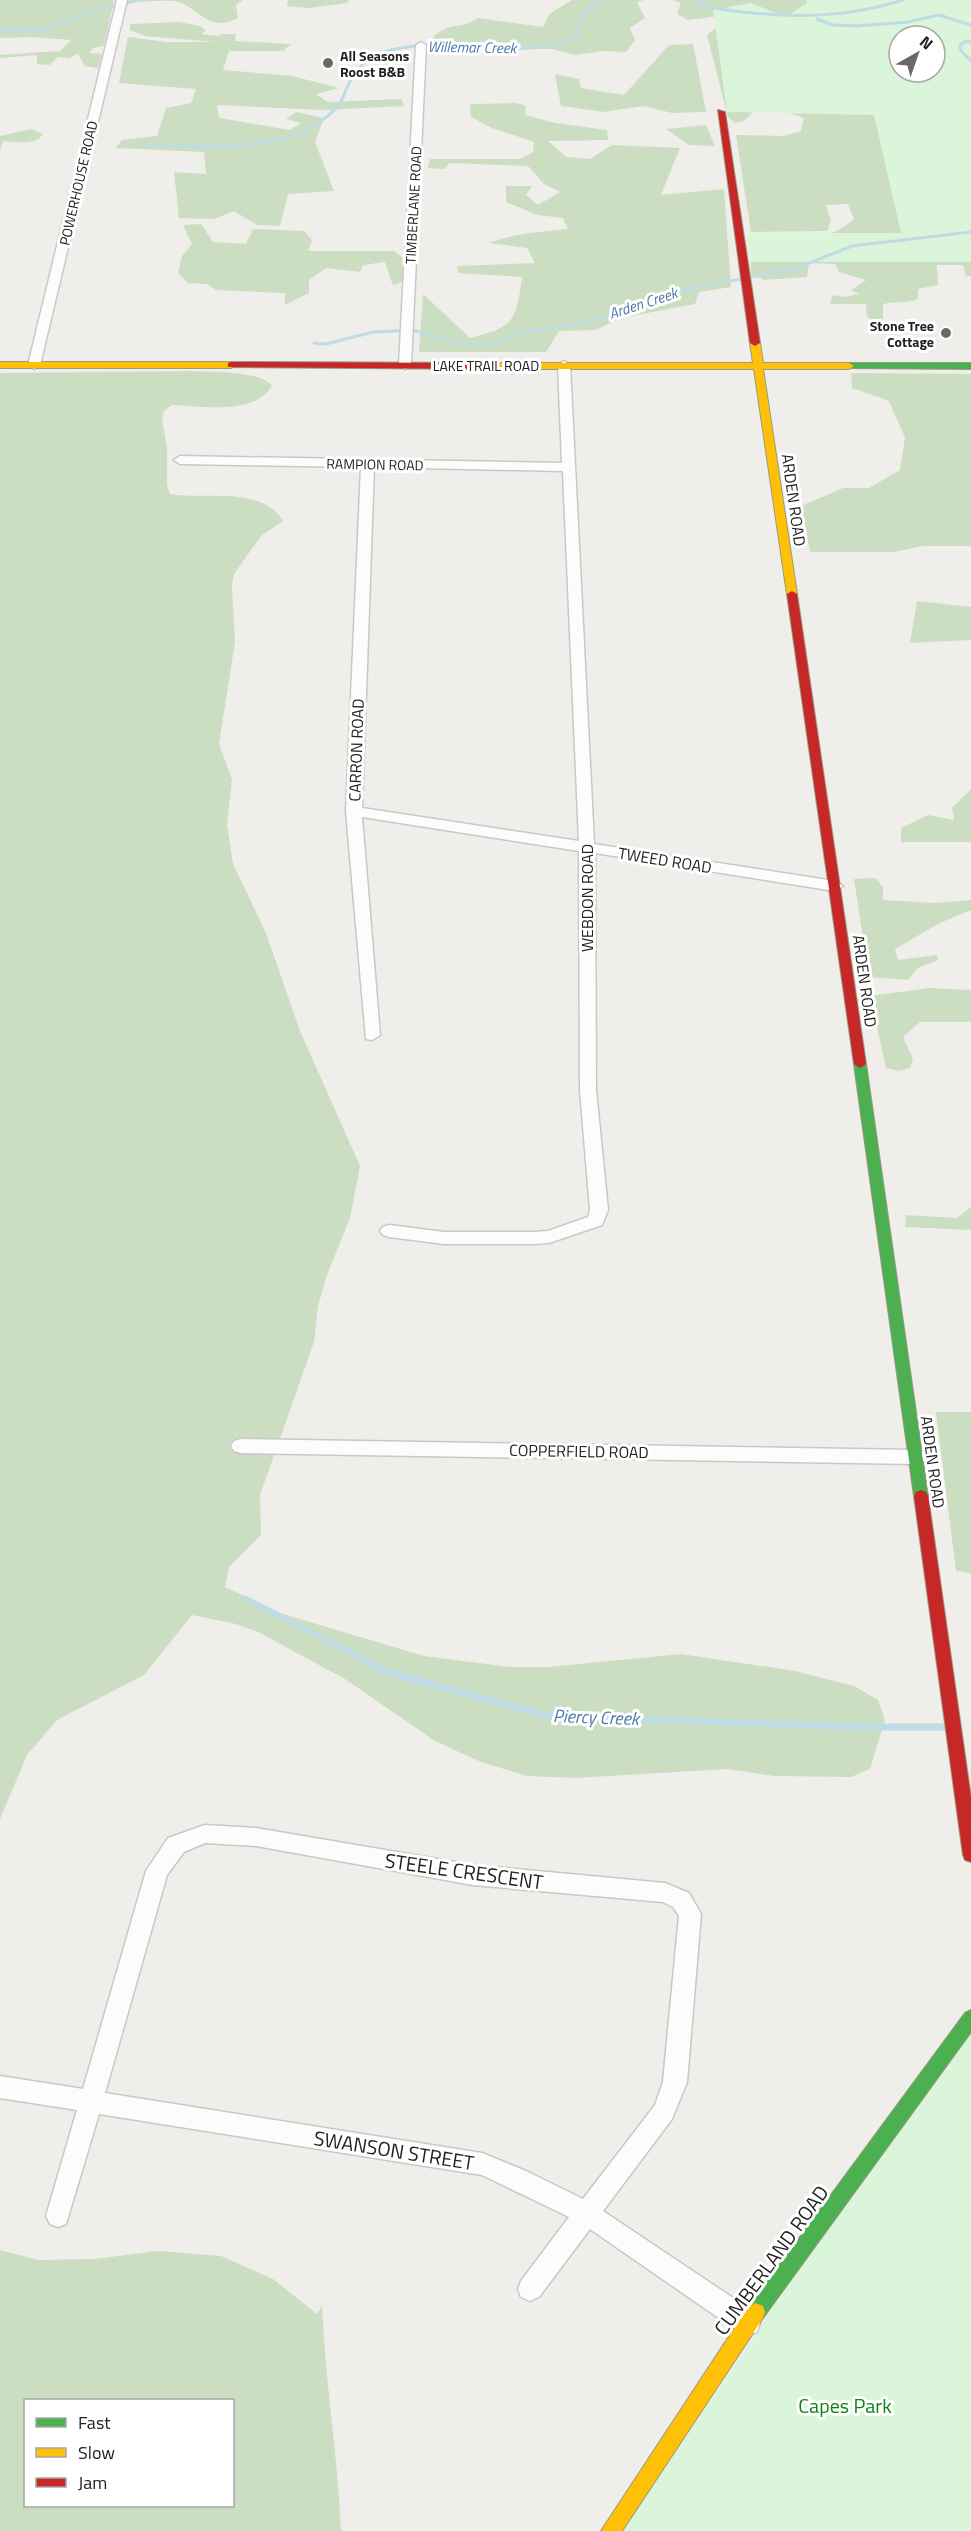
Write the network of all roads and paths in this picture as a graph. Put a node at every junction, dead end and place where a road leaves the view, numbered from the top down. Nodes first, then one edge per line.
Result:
1 (122, 0) edge
2 (421, 45) dead end
3 (721, 112) dead end
4 (0, 365) edge
5 (34, 365) junction
6 (405, 365) junction
7 (564, 365) junction
8 (758, 365) junction
9 (971, 366) edge
10 (180, 460) dead end
11 (368, 464) junction
12 (569, 467) junction
13 (354, 811) junction
14 (587, 848) junction
15 (835, 886) junction
16 (372, 1035) dead end
17 (389, 1231) dead end
18 (241, 1446) dead end
19 (916, 1457) junction
20 (971, 1855) edge
21 (971, 2018) edge
22 (0, 2087) edge
23 (92, 2101) junction
24 (587, 2214) junction
25 (58, 2216) dead end
26 (530, 2289) dead end
27 (748, 2323) junction
28 (611, 2531) edge

1 - 5 street, POWERHOUSE ROAD
2 - 6 street, TIMBERLANE ROAD
3 - 8 street, ARDEN ROAD
4 - 5 street, LAKE TRAIL ROAD
5 - 6 street, LAKE TRAIL ROAD
6 - 7 street, LAKE TRAIL ROAD
7 - 8 street, LAKE TRAIL ROAD
7 - 12 street, WEBDON ROAD
8 - 9 street, LAKE TRAIL ROAD
8 - 15 street, ARDEN ROAD
10 - 11 street, RAMPION ROAD
11 - 12 street, RAMPION ROAD
11 - 13 street, CARRON ROAD
12 - 14 street, WEBDON ROAD
13 - 14 street, TWEED ROAD
13 - 16 street, CARRON ROAD
14 - 15 street, TWEED ROAD
14 - 17 street, WEBDON ROAD
15 - 19 street, ARDEN ROAD
18 - 19 street, COPPERFIELD ROAD
19 - 20 street, ARDEN ROAD
21 - 27 street, CUMBERLAND ROAD
22 - 23 street, SWANSON STREET
23 - 24 street, SWANSON STREET
23 - 24 street, STEELE CRESCENT
23 - 25 street, STEELE CRESCENT
24 - 26 street, STEELE CRESCENT
24 - 27 street, SWANSON STREET
27 - 28 street, CUMBERLAND ROAD

